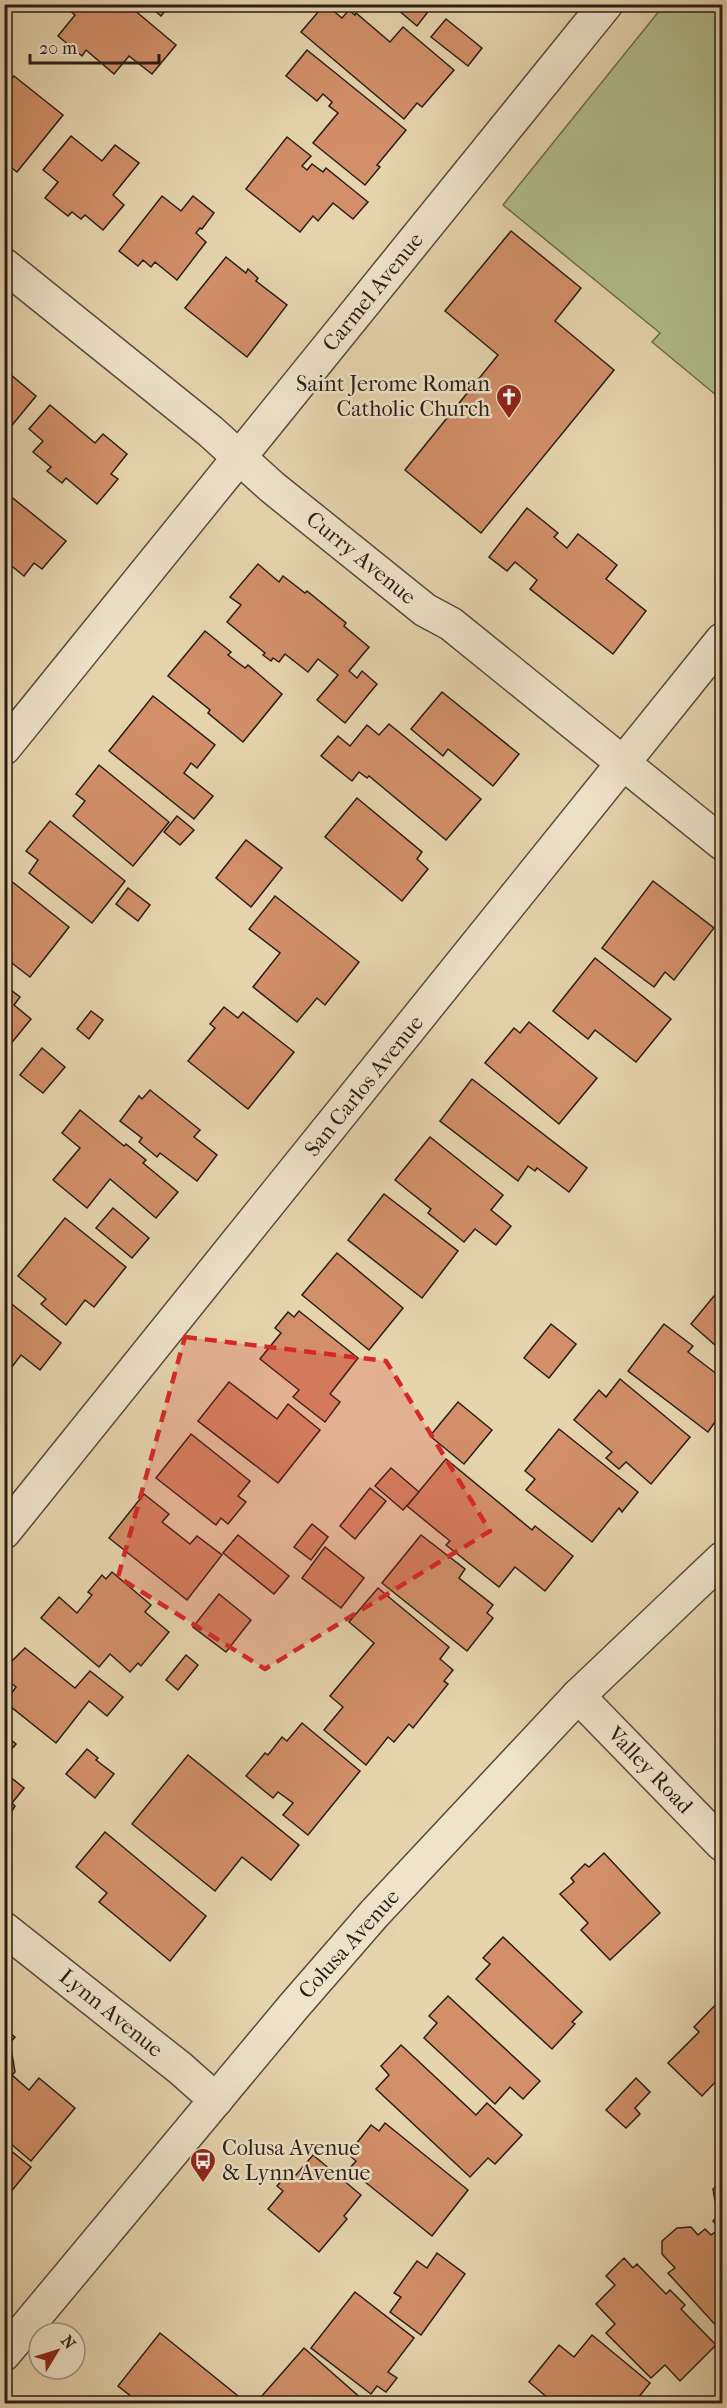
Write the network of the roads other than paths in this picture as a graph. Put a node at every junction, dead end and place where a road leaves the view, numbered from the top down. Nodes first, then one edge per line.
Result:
1 (606, 4) edge
2 (4, 265) edge
3 (238, 457) junction
4 (723, 640) edge
5 (4, 748) edge
6 (624, 762) junction
7 (723, 843) edge
8 (4, 1532) edge
9 (723, 1559) edge
10 (578, 1696) junction
11 (723, 1844) edge
12 (4, 1929) edge
13 (216, 2100) junction
14 (4, 2354) edge

1 - 3 street, Carmel Avenue
2 - 3 street, Curry Avenue
3 - 5 street, Carmel Avenue
3 - 6 street, Curry Avenue
4 - 6 street, San Carlos Avenue
6 - 7 street, Curry Avenue
6 - 8 street, San Carlos Avenue
9 - 10 street, Colusa Avenue
10 - 11 street, Valley Road
10 - 13 street, Colusa Avenue
12 - 13 street, Lynn Avenue
13 - 14 street, Colusa Avenue

